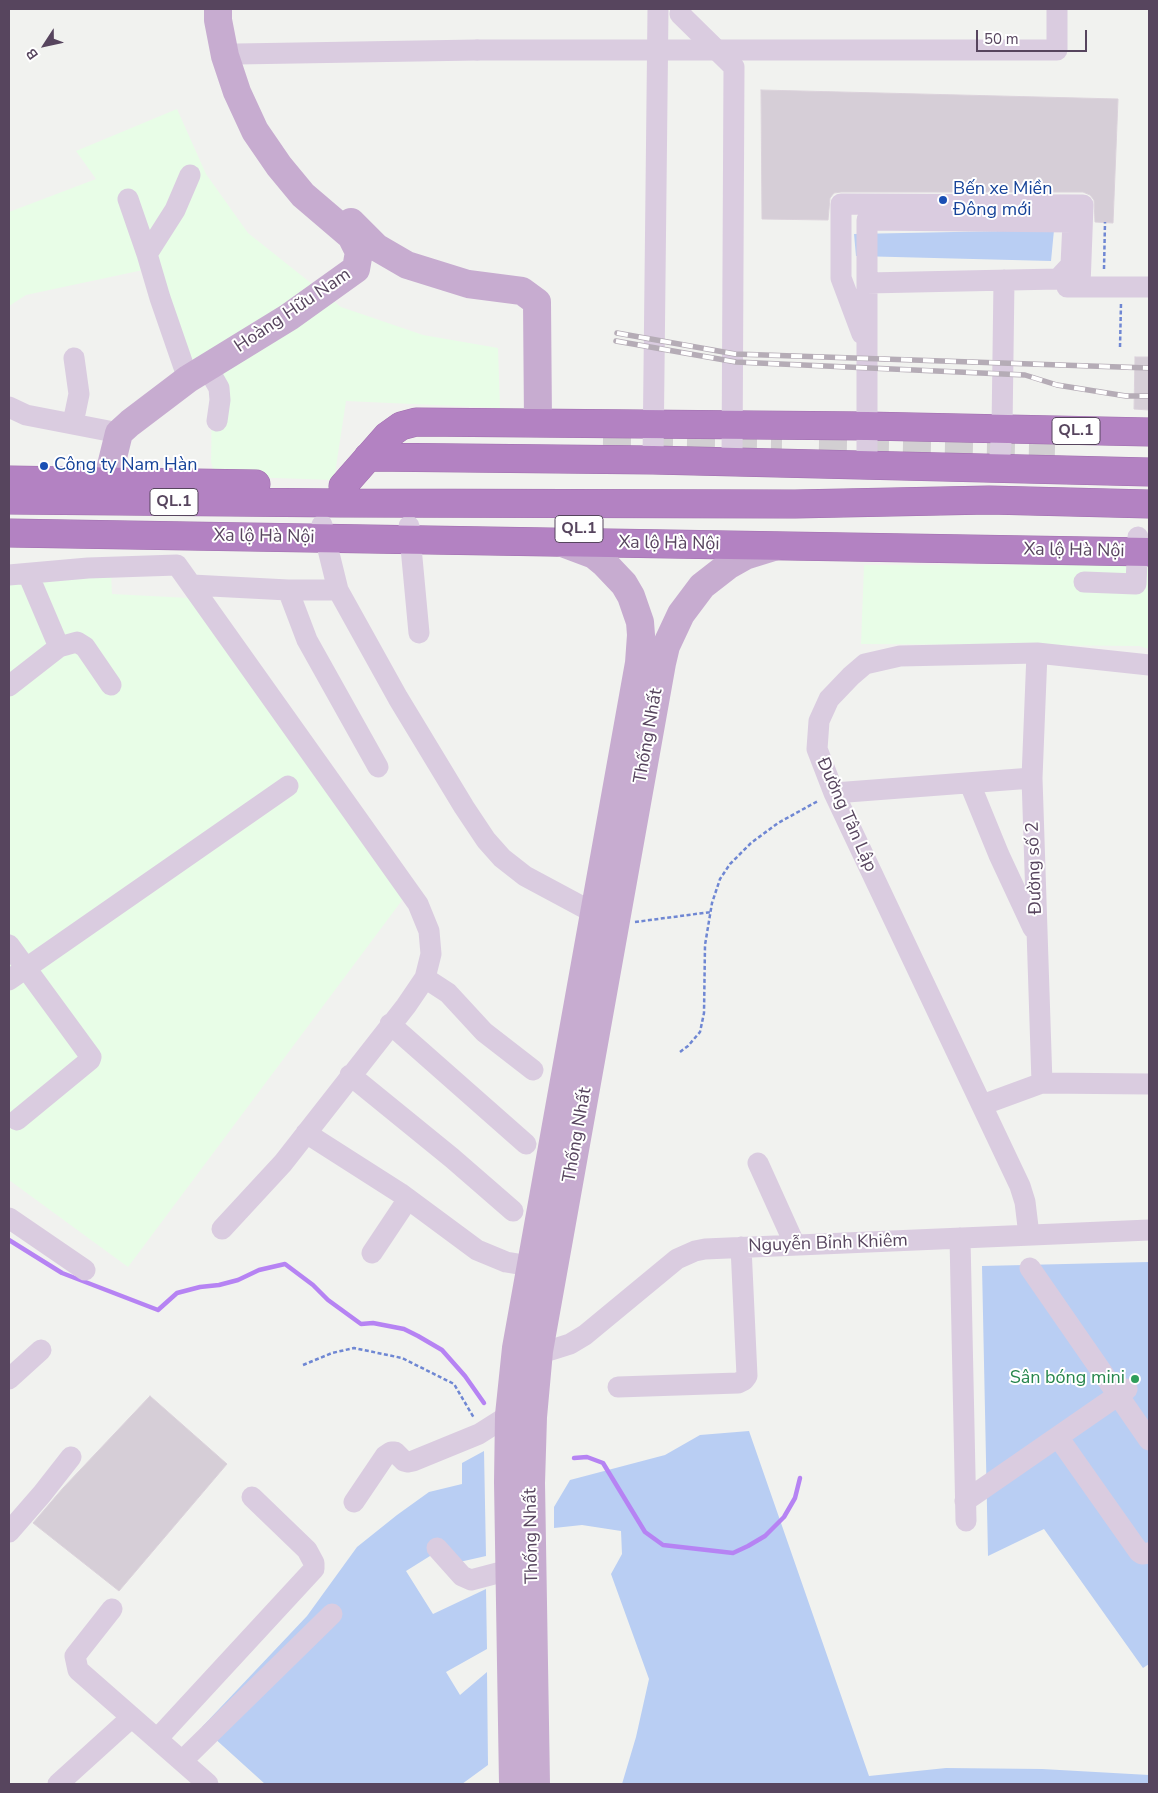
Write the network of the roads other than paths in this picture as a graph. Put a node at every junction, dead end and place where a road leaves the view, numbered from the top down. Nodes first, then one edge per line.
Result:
1 (218, 9) edge
2 (228, 9) edge
3 (658, 9) edge
4 (680, 9) edge
5 (1057, 9) edge
6 (237, 54) junction
7 (190, 175) dead end
8 (128, 199) dead end
9 (147, 254) junction
10 (1016, 282) junction
11 (867, 283) junction
12 (1080, 286) junction
13 (1149, 288) edge
14 (867, 348) junction
15 (74, 358) dead end
16 (198, 373) junction
17 (9, 407) edge
18 (216, 421) dead end
19 (538, 422) junction
20 (73, 423) junction
21 (654, 424) junction
22 (732, 425) junction
23 (867, 426) junction
24 (1002, 429) junction
25 (1149, 432) edge
26 (119, 433) junction
27 (387, 436) junction
28 (603, 439) tunnel mouth
29 (782, 441) tunnel mouth
30 (819, 442) tunnel mouth
31 (1055, 447) tunnel mouth
32 (1149, 448) edge
33 (368, 458) junction
34 (653, 460) junction
35 (732, 463) junction
36 (867, 465) junction
37 (999, 468) junction
38 (1149, 472) edge
39 (106, 492) junction
40 (20, 494) edge
41 (341, 495) junction
42 (1149, 504) edge
43 (175, 529) junction
44 (9, 532) edge
45 (323, 532) junction
46 (409, 533) junction
47 (675, 537) junction
48 (555, 542) junction
49 (935, 542) junction
50 (1144, 545) edge
51 (778, 546) junction
52 (177, 565) junction
53 (18, 574) edge
54 (1084, 582) dead end
55 (192, 585) junction
56 (288, 590) junction
57 (338, 590) junction
58 (419, 633) dead end
59 (59, 647) junction
60 (1036, 653) junction
61 (650, 663) junction
62 (1149, 665) edge
63 (111, 685) dead end
64 (9, 686) edge
65 (378, 767) dead end
66 (1032, 778) junction
67 (970, 784) junction
68 (288, 786) dead end
69 (834, 793) junction
70 (605, 917) junction
71 (1037, 938) junction
72 (9, 945) edge
73 (26, 968) junction
74 (425, 978) junction
75 (9, 980) edge
76 (390, 1024) junction
77 (533, 1070) dead end
78 (350, 1075) junction
79 (1042, 1082) junction
80 (1149, 1084) edge
81 (982, 1105) junction
82 (17, 1120) dead end
83 (306, 1133) junction
84 (526, 1144) dead end
85 (758, 1163) dead end
86 (408, 1199) junction
87 (513, 1211) dead end
88 (9, 1218) edge
89 (222, 1229) dead end
90 (1149, 1230) edge
91 (1029, 1235) junction
92 (960, 1238) junction
93 (795, 1245) junction
94 (741, 1247) junction
95 (372, 1253) dead end
96 (530, 1266) junction
97 (1030, 1268) dead end
98 (85, 1270) dead end
99 (527, 1349) junction
100 (41, 1350) dead end
101 (9, 1379) edge
102 (618, 1387) dead end
103 (1123, 1392) junction
104 (521, 1416) junction
105 (1058, 1436) junction
106 (1149, 1440) edge
107 (71, 1457) dead end
108 (252, 1497) dead end
109 (354, 1502) dead end
110 (9, 1532) edge
111 (437, 1548) dead end
112 (1149, 1553) edge
113 (509, 1570) junction
114 (112, 1610) dead end
115 (332, 1614) dead end
116 (132, 1717) junction
117 (157, 1739) junction
118 (182, 1761) junction
119 (58, 1784) edge
120 (208, 1784) edge
121 (513, 1784) edge
122 (536, 1784) edge

1 - 16 main road, Hoàng Hữu Nam
2 - 6 main road
3 - 21 street
4 - 22 street
5 - 6 street, bridge
6 - 19 main road
7 - 9 street
8 - 9 street
9 - 16 street
10 - 11 street
10 - 11 street
10 - 12 street
10 - 24 street
11 - 14 street
12 - 13 street
12 - 14 street
14 - 23 street
15 - 20 street
16 - 18 street
16 - 26 main road, Hoàng Hữu Nam
17 - 20 street
19 - 21 highway, QL.1
19 - 27 highway, QL.1
20 - 26 street
21 - 22 highway, QL.1
21 - 34 street
22 - 23 highway, QL.1
22 - 35 street
23 - 24 highway, QL.1
23 - 36 street
24 - 25 highway, QL.1
24 - 37 street
26 - 39 main road
27 - 28 highway
27 - 33 highway, QL.1
29 - 30 highway
31 - 32 highway, QL.1
33 - 34 highway, QL.1
33 - 41 highway, QL.1
34 - 35 highway, QL.1
35 - 36 highway, QL.1
36 - 37 highway, QL.1
37 - 38 highway, QL.1
39 - 40 highway, Xa lộ Hà Nội / QL.1
39 - 41 highway, Xa lộ Hà Nội / QL.1
40 - 43 highway, Xa lộ Hà Nội / QL.1
41 - 42 highway, Xa lộ Hà Nội / QL.1
43 - 44 highway, Xa lộ Hà Nội / QL.1
43 - 45 highway, Xa lộ Hà Nội / QL.1
43 - 52 street
45 - 46 highway, Xa lộ Hà Nội / QL.1
45 - 57 street
46 - 47 highway, Xa lộ Hà Nội / QL.1
46 - 48 highway, Xa lộ Hà Nội / QL.1
46 - 58 street
47 - 48 highway, Xa lộ Hà Nội / QL.1
47 - 49 highway, Xa lộ Hà Nội / QL.1
47 - 51 highway, Xa lộ Hà Nội / QL.1
48 - 61 main road, Thống Nhất
49 - 50 highway, Xa lộ Hà Nội / QL.1
49 - 51 highway, Xa lộ Hà Nội / QL.1
50 - 54 street
51 - 61 main road, Thống Nhất
52 - 53 street
52 - 55 street
53 - 59 street
55 - 56 street
55 - 74 street
56 - 57 street
56 - 65 street
57 - 70 street
59 - 63 street
59 - 64 street
60 - 62 street, Đường Tân Lập
60 - 66 street, Đường số 2
60 - 69 street, Đường Tân Lập
61 - 70 main road, Thống Nhất
66 - 67 street
66 - 71 street, Đường số 2
67 - 69 street
67 - 71 street
68 - 73 street
69 - 81 street, Đường Tân Lập
70 - 96 main road, Thống Nhất
70 - 99 main road, Thống Nhất
71 - 79 street, Đường số 2
72 - 73 street
73 - 75 street
73 - 82 street
74 - 76 street
74 - 77 street
76 - 78 street
76 - 84 street
78 - 83 street
78 - 87 street
79 - 80 street
79 - 81 street
81 - 91 street, Đường Tân Lập
83 - 86 street
83 - 89 street
85 - 93 street
86 - 95 street
86 - 96 street
88 - 98 street
90 - 91 street, Nguyễn Bỉnh Khiêm
91 - 92 street, Nguyễn Bỉnh Khiêm
92 - 93 street, Nguyễn Bỉnh Khiêm
92 - 105 street
93 - 94 street, Nguyễn Bỉnh Khiêm
94 - 99 street, Nguyễn Bỉnh Khiêm
94 - 102 street
96 - 99 main road, Thống Nhất
97 - 103 street
99 - 104 main road, Thống Nhất
100 - 101 street
103 - 105 street
103 - 106 street
104 - 109 street
104 - 113 main road, Thống Nhất
104 - 122 main road, Thống Nhất
105 - 112 street
107 - 110 street
108 - 117 street
111 - 113 street
113 - 121 main road, Thống Nhất
114 - 116 street
115 - 118 street
116 - 117 street
116 - 119 street
117 - 118 street
118 - 120 street

